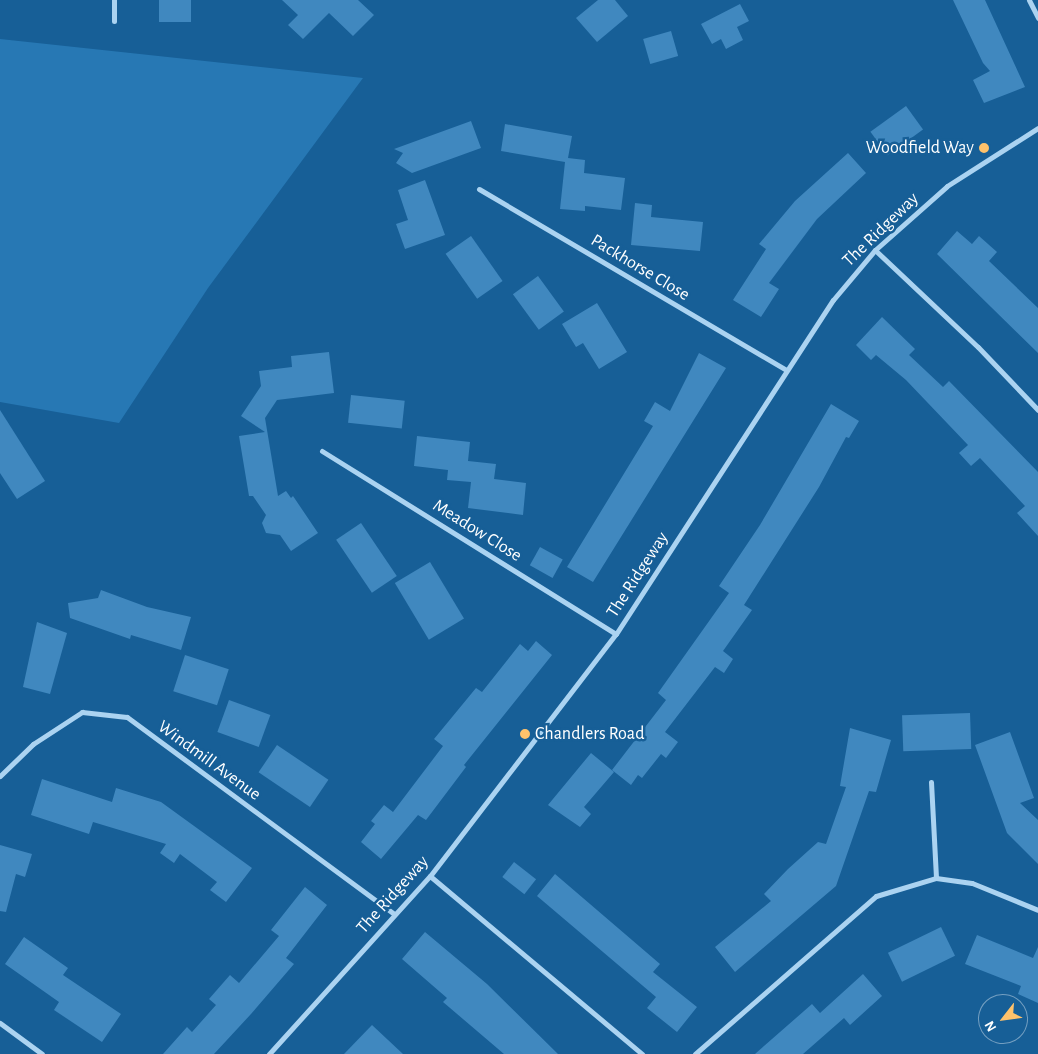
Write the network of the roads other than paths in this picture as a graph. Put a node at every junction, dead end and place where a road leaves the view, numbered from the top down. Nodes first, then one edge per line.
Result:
1 (114, 0) edge
2 (1029, 0) edge
3 (1038, 18) edge
4 (114, 21) dead end
5 (1038, 128) edge
6 (479, 189) dead end
7 (875, 250) junction
8 (786, 370) junction
9 (1038, 410) edge
10 (322, 451) dead end
11 (616, 634) junction
12 (0, 776) edge
13 (931, 782) dead end
14 (430, 876) junction
15 (936, 878) junction
16 (1038, 910) edge
17 (394, 914) junction
18 (0, 1023) edge
19 (42, 1054) edge
20 (269, 1054) edge
21 (642, 1054) edge
22 (695, 1054) edge

1 - 4 street
2 - 3 street
5 - 7 street, The Ridgeway
6 - 8 street, Packhorse Close
7 - 8 street, The Ridgeway
7 - 9 street
8 - 11 street, The Ridgeway
10 - 11 street, Meadow Close
11 - 14 street, The Ridgeway
12 - 17 street, Windmill Avenue
13 - 15 street
14 - 17 street, The Ridgeway
14 - 21 street
15 - 16 street
15 - 22 street
17 - 20 street, The Ridgeway
18 - 19 street

